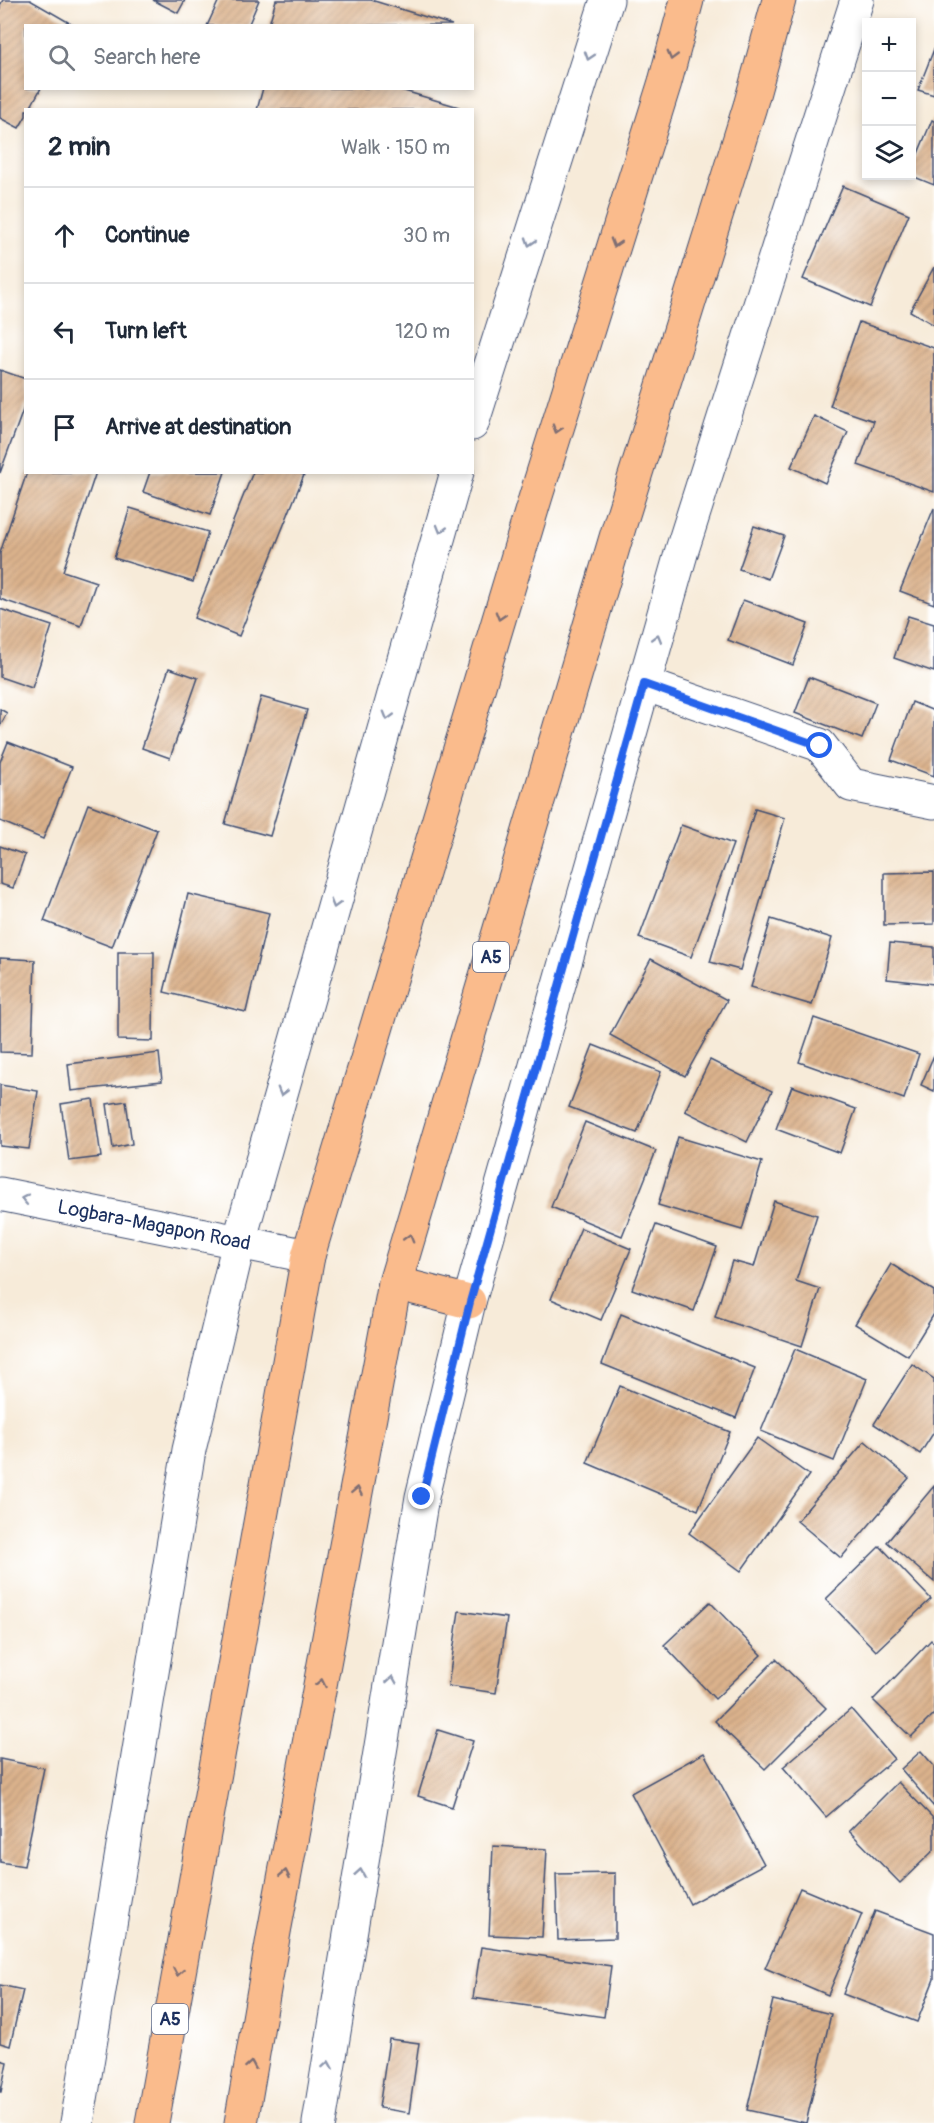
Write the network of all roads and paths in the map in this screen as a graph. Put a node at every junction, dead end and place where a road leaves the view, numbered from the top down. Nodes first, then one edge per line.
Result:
1 (607, 0) edge
2 (687, 0) edge
3 (779, 0) edge
4 (856, 0) edge
5 (474, 418) edge
6 (456, 474) edge
7 (644, 684) junction
8 (934, 802) edge
9 (0, 1194) edge
10 (239, 1242) junction
11 (308, 1256) junction
12 (395, 1283) junction
13 (470, 1302) junction
14 (77, 2123) edge
15 (152, 2123) edge
16 (241, 2123) edge
17 (319, 2123) edge

1 -> 5 street
2 -> 11 highway, A5
12 -> 3 highway, A5
7 -> 4 street
6 -> 10 street
7 - 8 street
7 - 13 street
10 -> 9 street, Logbara-Magapon Road
10 - 11 street, Logbara-Magapon Road
10 - 14 street
11 -> 15 highway, A5
12 - 13 highway
16 -> 12 highway, A5
17 -> 13 street

